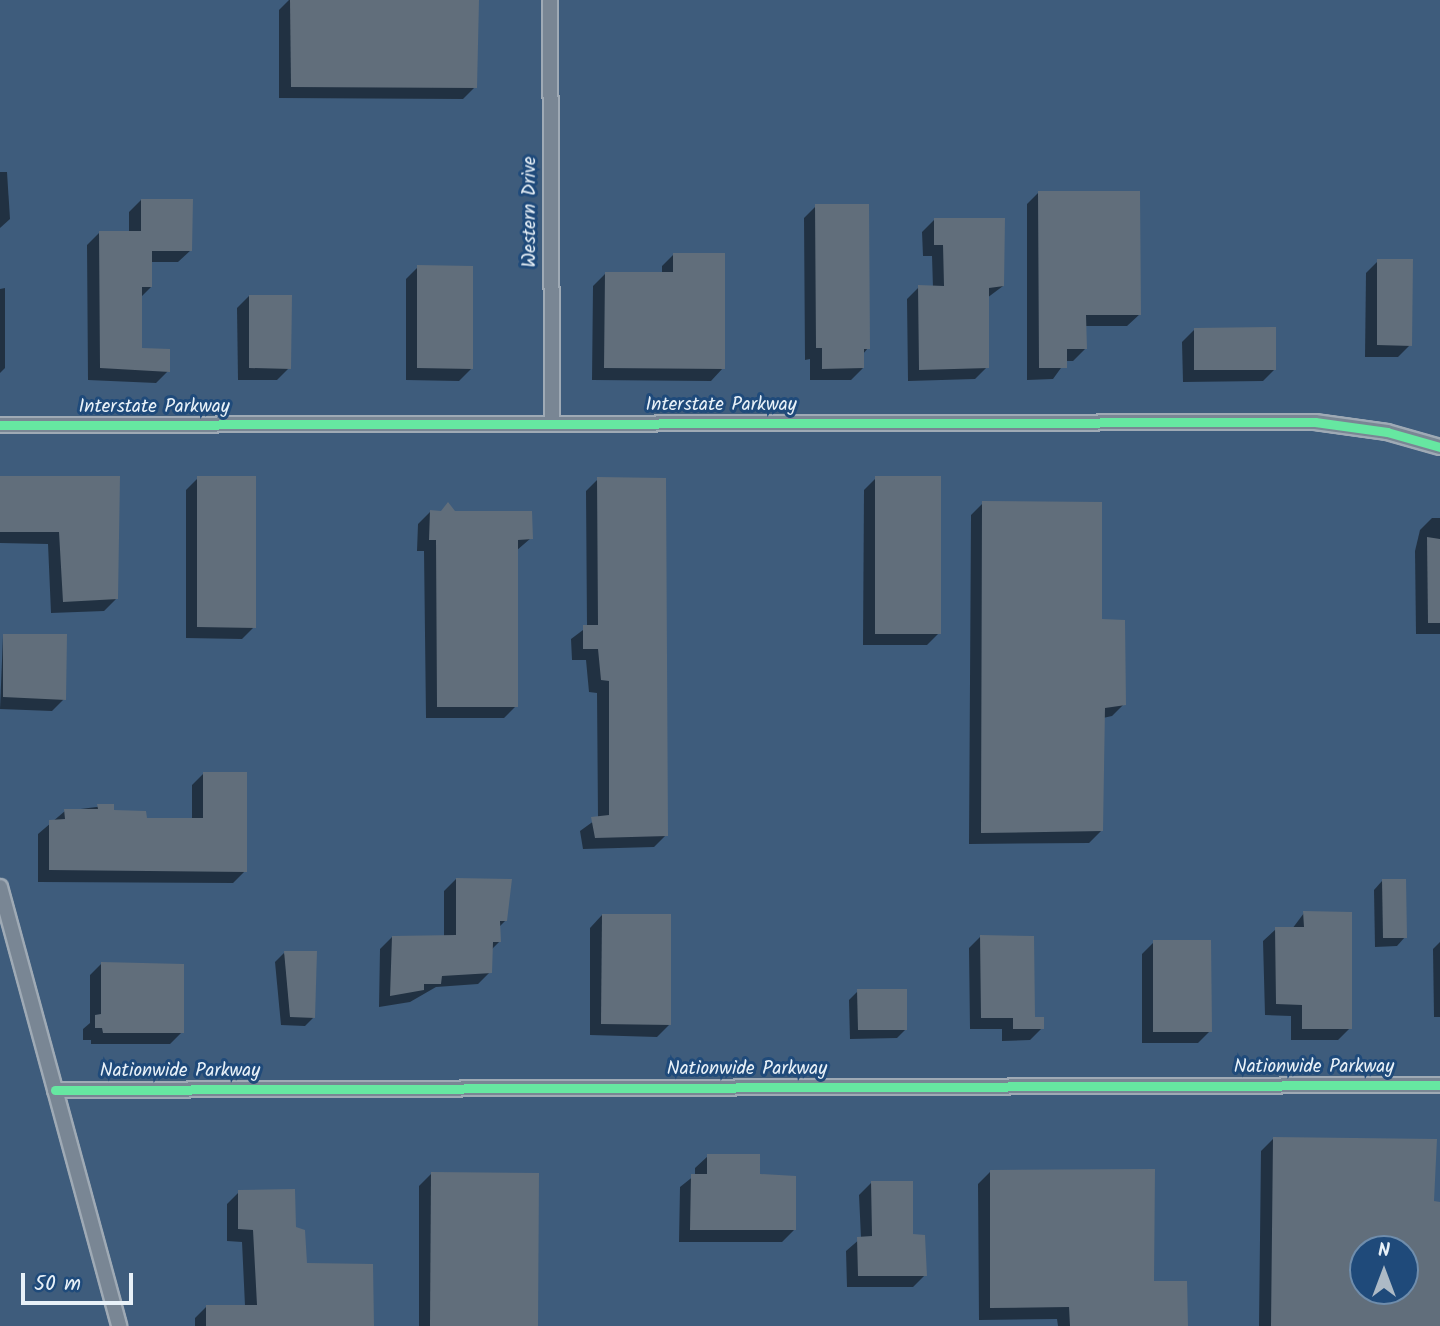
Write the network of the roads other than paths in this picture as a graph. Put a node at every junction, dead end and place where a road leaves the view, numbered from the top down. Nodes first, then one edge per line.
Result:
1 (550, 0) edge
2 (552, 423) junction
3 (0, 425) edge
4 (1440, 447) edge
5 (0, 887) edge
6 (1440, 1085) edge
7 (55, 1090) junction
8 (120, 1326) edge

1 - 2 street, Western Drive
2 - 3 street, Interstate Parkway
2 - 4 street, Interstate Parkway
5 - 7 street
6 - 7 street, Nationwide Parkway
7 - 8 street

